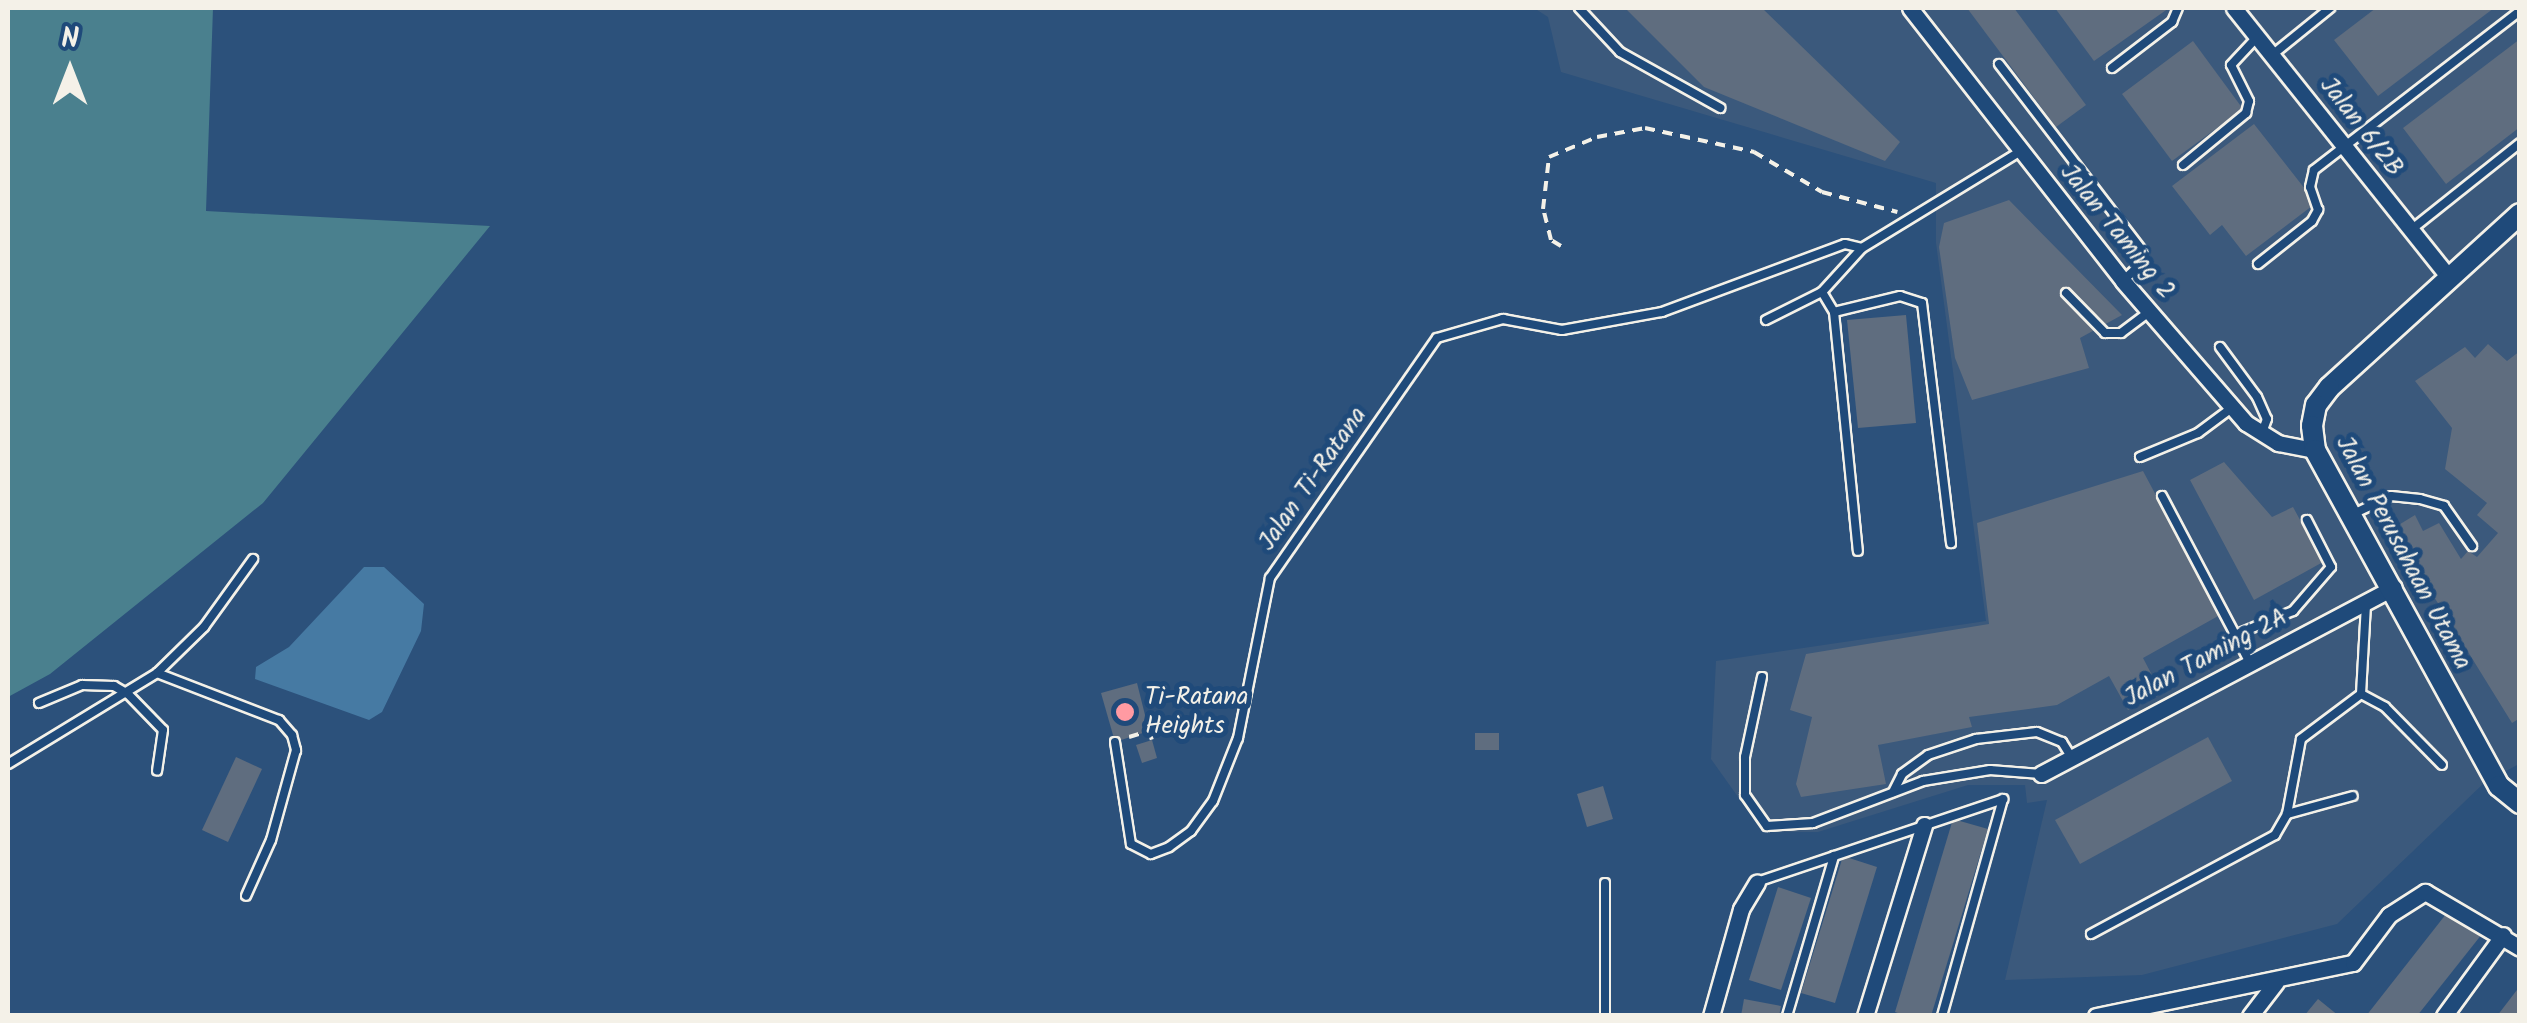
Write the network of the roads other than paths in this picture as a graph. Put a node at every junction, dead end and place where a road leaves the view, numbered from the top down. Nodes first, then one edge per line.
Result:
1 (1580, 8) edge
2 (1910, 8) edge
3 (2178, 8) edge
4 (2234, 8) edge
5 (2330, 8) edge
6 (2520, 11) edge
7 (2257, 36) junction
8 (2272, 55) junction
9 (1999, 64) dead end
10 (2112, 68) dead end
11 (1720, 108) dead end
12 (2520, 143) edge
13 (2346, 149) junction
14 (2019, 152) junction
15 (2183, 165) dead end
16 (2520, 214) edge
17 (2411, 230) junction
18 (1862, 248) junction
19 (2258, 264) dead end
20 (2449, 278) junction
21 (2123, 282) junction
22 (1822, 292) junction
23 (2066, 294) dead end
24 (1834, 312) junction
25 (2149, 312) junction
26 (1766, 320) dead end
27 (2220, 347) dead end
28 (2232, 407) junction
29 (2262, 433) junction
30 (2315, 450) junction
31 (2140, 457) dead end
32 (2162, 496) dead end
33 (2354, 514) junction
34 (2307, 520) dead end
35 (1951, 543) dead end
36 (2472, 546) dead end
37 (1858, 550) dead end
38 (253, 559) dead end
39 (2394, 586) junction
40 (2366, 601) junction
41 (2235, 634) junction
42 (2250, 663) junction
43 (158, 673) junction
44 (1762, 677) dead end
45 (128, 694) junction
46 (2360, 694) junction
47 (39, 704) dead end
48 (1114, 742) road end
49 (2072, 758) junction
50 (8, 764) edge
51 (2442, 765) dead end
52 (157, 771) dead end
53 (2041, 774) joint
54 (1892, 795) junction
55 (2354, 796) dead end
56 (2520, 803) edge
57 (2287, 814) junction
58 (1924, 825) junction
59 (1834, 856) junction
60 (1757, 882) joint
61 (1605, 883) dead end
62 (246, 896) dead end
63 (2090, 934) dead end
64 (2504, 935) junction
65 (2520, 948) edge
66 (2276, 982) junction
67 (2163, 1010) edge
68 (1866, 1015) edge
69 (1605, 1016) edge
70 (1711, 1016) edge
71 (1787, 1016) edge
72 (1942, 1016) edge
73 (2096, 1016) edge
74 (2250, 1016) edge
75 (2444, 1016) edge

1 - 11 lane
2 - 14 street, Jalan Taming 2
3 - 10 lane
4 - 7 street, Jalan 6/2B
5 - 8 lane
6 - 13 lane
7 - 8 street, Jalan 6/2B
7 - 15 lane
8 - 13 street, Jalan 6/2B
9 - 21 lane
12 - 17 lane
13 - 17 street, Jalan 6/2B
13 - 19 lane
14 - 18 lane
14 - 21 street, Jalan Taming 2
16 - 20 street, Jalan Perusahaan Utama
17 - 20 street, Jalan 6/2B
18 - 22 lane
18 - 48 lane, Jalan Ti-Ratana
20 - 30 street, Jalan Perusahaan Utama
21 - 25 street, Jalan Taming 2
22 - 24 lane
22 - 26 lane
23 - 25 lane
24 - 35 lane
24 - 37 lane
25 - 28 street, Jalan Taming 2
27 - 29 lane
28 - 29 street, Jalan Taming 2
28 - 31 lane
29 - 30 street, Jalan Taming 2
30 - 33 street, Jalan Perusahaan Utama
32 - 41 lane
33 - 36 lane
33 - 39 street, Jalan Perusahaan Utama
34 - 41 lane
38 - 43 lane
39 - 40 street, Jalan Taming 2A
39 - 56 street, Jalan Perusahaan Utama
40 - 42 street, Jalan Taming 2A
40 - 46 lane
41 - 42 lane
42 - 49 street, Jalan Taming 2A
43 - 45 lane
43 - 62 lane
44 - 54 lane
45 - 47 lane
45 - 50 lane
45 - 52 lane
46 - 51 lane
46 - 57 lane
49 - 53 street, Jalan Taming 2A
49 - 54 lane
53 - 54 lane
55 - 57 lane
57 - 63 lane
58 - 59 lane
58 - 68 street
58 - 72 lane
59 - 60 lane
59 - 71 lane
60 - 70 street
61 - 69 lane
64 - 65 street
64 - 66 street
64 - 75 street
66 - 67 street
66 - 74 street
67 - 73 street

